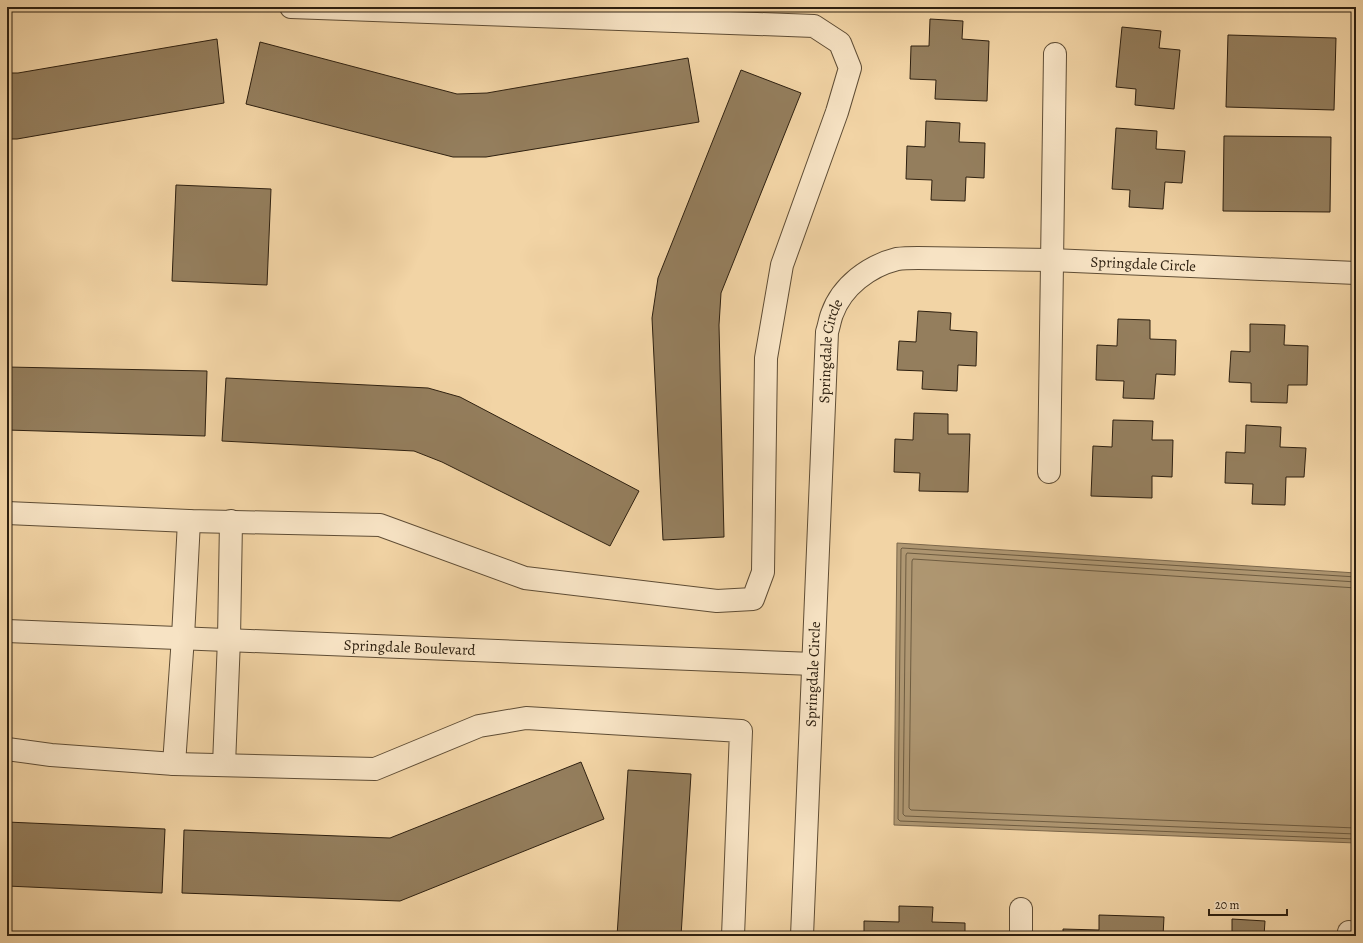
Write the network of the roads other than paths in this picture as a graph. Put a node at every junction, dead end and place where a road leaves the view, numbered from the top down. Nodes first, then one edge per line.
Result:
1 (291, 7) edge
2 (1055, 54) dead end
3 (1051, 260) junction
4 (1356, 273) edge
5 (1049, 472) dead end
6 (7, 513) edge
7 (190, 521) junction
8 (231, 522) junction
9 (7, 630) edge
10 (183, 637) junction
11 (229, 639) junction
12 (813, 664) junction
13 (7, 749) edge
14 (174, 764) junction
15 (224, 765) junction
16 (1021, 909) dead end
17 (733, 936) edge
18 (802, 936) edge
19 (1021, 936) edge

1 - 8 street
2 - 3 street
3 - 4 street, Springdale Circle
3 - 5 street
3 - 12 street, Springdale Circle
6 - 7 street
7 - 8 street
7 - 10 street
8 - 11 street
9 - 10 street, Springdale Boulevard
10 - 11 street, Springdale Boulevard
10 - 14 street
11 - 12 street, Springdale Boulevard
11 - 15 street
12 - 18 street, Springdale Circle
13 - 14 street
14 - 15 street
15 - 17 street
16 - 19 street

